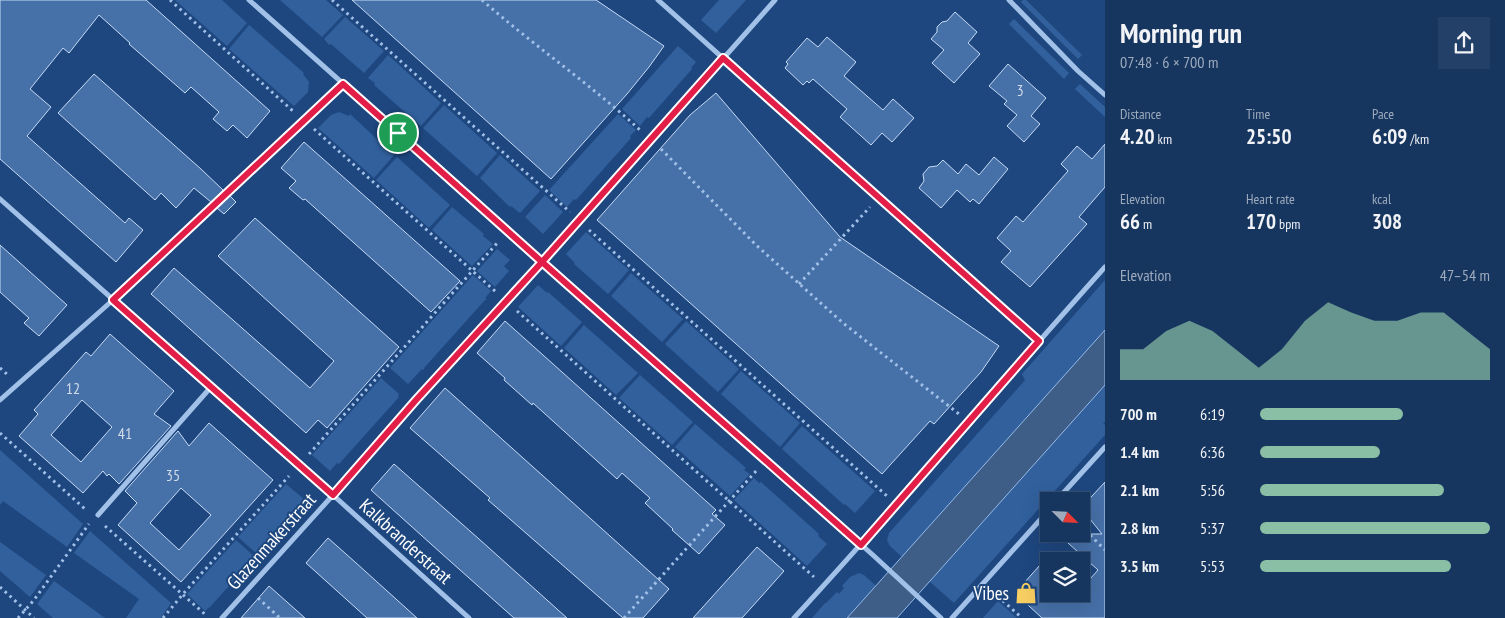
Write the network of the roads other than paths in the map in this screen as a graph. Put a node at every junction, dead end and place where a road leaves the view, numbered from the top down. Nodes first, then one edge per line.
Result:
1 (249, 0) edge
2 (658, 0) edge
3 (776, 0) edge
4 (1009, 0) edge
5 (723, 58) junction
6 (343, 84) junction
7 (1105, 95) edge
8 (0, 199) edge
9 (542, 262) junction
10 (1105, 268) edge
11 (113, 300) junction
12 (1039, 341) junction
13 (211, 387) junction
14 (0, 400) edge
15 (1105, 447) edge
16 (1064, 492) edge
17 (333, 495) junction
18 (98, 515) dead end
19 (1040, 520) edge
20 (861, 545) junction
21 (222, 618) edge
22 (468, 618) edge
23 (794, 618) edge
24 (941, 618) edge
25 (952, 618) edge

1 - 6 street
2 - 5 street
3 - 5 street, Glazenmakerstraat
4 - 7 street
5 - 9 street, Glazenmakerstraat
5 - 12 street
6 - 9 street
6 - 11 street
8 - 11 street, Kalkbranderstraat
9 - 17 street, Glazenmakerstraat
9 - 20 street
10 - 12 street
11 - 13 street, Kalkbranderstraat
11 - 14 street
12 - 20 street
13 - 17 street, Kalkbranderstraat
13 - 18 street
15 - 16 street
17 - 21 street, Glazenmakerstraat
17 - 22 street, Kalkbranderstraat
19 - 25 street
20 - 23 street
20 - 24 street

